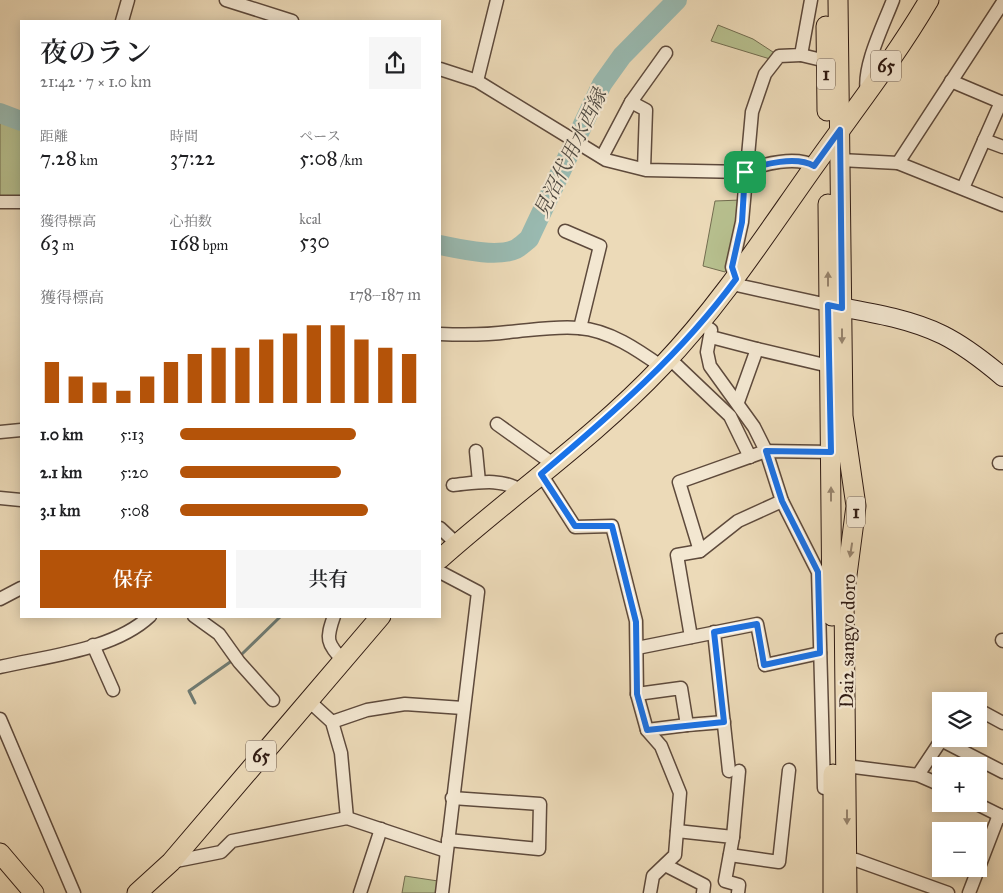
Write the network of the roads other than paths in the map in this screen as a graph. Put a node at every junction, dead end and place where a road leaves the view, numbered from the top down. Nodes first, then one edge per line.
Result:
1 (128, 0) edge
2 (226, 0) edge
3 (497, 0) edge
4 (811, 0) edge
5 (826, 0) edge
6 (838, 0) edge
7 (893, 0) edge
8 (929, 0) edge
9 (1003, 2) edge
10 (122, 20) edge
11 (289, 20) edge
12 (666, 53) dead end
13 (801, 54) junction
14 (826, 61) junction
15 (441, 69) edge
16 (477, 80) junction
17 (951, 81) junction
18 (867, 92) junction
19 (631, 102) junction
20 (1002, 102) edge
21 (840, 130) junction
22 (984, 140) junction
23 (1003, 147) edge
24 (834, 154) junction
25 (602, 157) junction
26 (898, 163) junction
27 (814, 166) junction
28 (644, 169) junction
29 (745, 172) junction
30 (963, 188) junction
31 (0, 202) edge
32 (20, 202) edge
33 (1003, 206) edge
34 (565, 231) dead end
35 (734, 282) junction
36 (835, 306) junction
37 (580, 328) junction
38 (706, 330) junction
39 (441, 334) edge
40 (757, 348) junction
41 (665, 363) junction
42 (829, 366) junction
43 (1003, 376) edge
44 (738, 402) junction
45 (497, 424) dead end
46 (20, 430) edge
47 (0, 432) edge
48 (476, 451) dead end
49 (766, 451) junction
50 (831, 452) junction
51 (750, 457) junction
52 (547, 469) junction
53 (479, 482) junction
54 (453, 485) dead end
55 (521, 491) junction
56 (0, 498) edge
57 (20, 500) edge
58 (782, 501) junction
59 (441, 529) edge
60 (457, 544) junction
61 (700, 552) junction
62 (441, 558) edge
63 (441, 573) edge
64 (20, 589) edge
65 (0, 599) edge
66 (148, 618) edge
67 (197, 618) edge
68 (333, 618) edge
69 (379, 618) edge
70 (714, 632) junction
71 (691, 637) junction
72 (93, 646) junction
73 (637, 648) junction
74 (820, 653) junction
75 (344, 661) junction
76 (0, 667) edge
77 (113, 690) dead end
78 (637, 694) junction
79 (273, 700) dead end
80 (309, 701) junction
81 (463, 708) junction
82 (987, 714) edge
83 (0, 719) edge
84 (332, 722) junction
85 (724, 722) junction
86 (1003, 722) edge
87 (687, 725) junction
88 (647, 730) junction
89 (936, 747) edge
90 (955, 747) edge
91 (846, 766) junction
92 (789, 770) dead end
93 (1003, 772) edge
94 (918, 775) junction
95 (932, 781) edge
96 (452, 798) junction
97 (987, 809) edge
98 (1001, 816) edge
99 (347, 818) junction
100 (381, 829) junction
101 (677, 831) junction
102 (733, 837) junction
103 (447, 846) junction
104 (0, 853) edge
105 (730, 855) junction
106 (847, 859) junction
107 (171, 862) junction
108 (665, 865) junction
109 (926, 889) edge
110 (34, 893) edge
111 (74, 893) edge
112 (137, 893) edge
113 (360, 893) edge
114 (442, 893) edge
115 (650, 893) edge
116 (703, 893) edge
117 (738, 893) edge
118 (824, 893) edge
119 (833, 893) edge
120 (847, 893) edge
121 (948, 893) edge
122 (970, 893) edge

1 - 10 street
2 - 11 street
3 - 16 street
4 - 13 street
5 - 14 main road, Dai2 sangyo doro / 1
6 - 21 main road, 1
7 - 18 street
8 - 18 main road, 65
9 - 17 street
12 - 19 street
13 - 14 street
13 - 29 street
14 - 24 main road, Dai2 sangyo doro / 1
15 - 16 street
16 - 25 street
17 - 20 street
17 - 26 street
18 - 21 main road, 65
19 - 25 street
19 - 28 street
20 - 22 street
21 - 24 main road, 65
22 - 23 street
22 - 30 street
24 - 26 street
24 - 27 main road, 65
24 - 36 main road, Dai2 sangyo doro / 1
25 - 28 street
26 - 30 street
27 - 29 street
27 - 35 main road, 65
28 - 29 street
29 - 35 street
30 - 33 street
31 - 32 street
34 - 37 street
35 - 36 street
35 - 38 main road, 65
36 - 42 main road, Dai2 sangyo doro / 1
36 - 43 street
36 -> 91 main road, Dai2 sangyo doro / 1
37 - 39 street
37 - 41 street
38 - 40 street
38 - 41 main road, 65
38 - 44 street
40 - 42 street
40 - 44 street
41 - 51 street
41 - 52 main road, 65
42 - 50 main road, Dai2 sangyo doro / 1
44 - 49 street
45 - 52 street
46 - 47 street
48 - 53 street
49 - 50 street
49 - 51 street
49 - 58 street
119 -> 50 main road, Dai2 sangyo doro / 1
51 - 61 street
52 - 55 main road, 65
52 - 73 street
53 - 54 street
53 - 55 street
55 - 60 main road, 65
56 - 57 street
58 - 61 street
58 - 74 street
59 - 60 street
60 - 62 main road, 65
61 - 71 street
63 - 81 street
64 - 65 street
66 - 72 street
67 - 79 street
68 - 75 street
69 - 75 main road, 65
70 - 71 street
70 - 74 street
70 - 85 street
71 - 73 street
72 - 76 street
72 - 77 street
73 - 78 street
74 - 118 street
75 - 80 main road, 65
78 - 87 street
78 - 88 street
80 - 84 street
80 - 107 main road, 65
81 - 84 street
81 - 96 street
82 - 86 street
83 - 111 street
84 - 99 street
85 - 87 street
85 - 102 street
87 - 88 street
88 - 101 street
89 - 94 street
90 - 93 street
91 - 94 street
91 -> 106 main road, Dai2 sangyo doro / 1
92 - 105 street
94 - 95 street
96 - 103 street
96 - 103 street
97 - 98 street
98 - 122 street
99 - 100 street
99 - 107 street
100 - 103 street
100 - 113 street
101 - 102 street
101 - 108 street
102 - 105 street
103 - 114 street
104 - 110 main road
105 - 117 street
106 - 109 street
106 - 120 main road, Dai2 sangyo doro / 1
107 - 112 main road, 65
108 - 115 street
108 - 116 street
109 - 121 street

